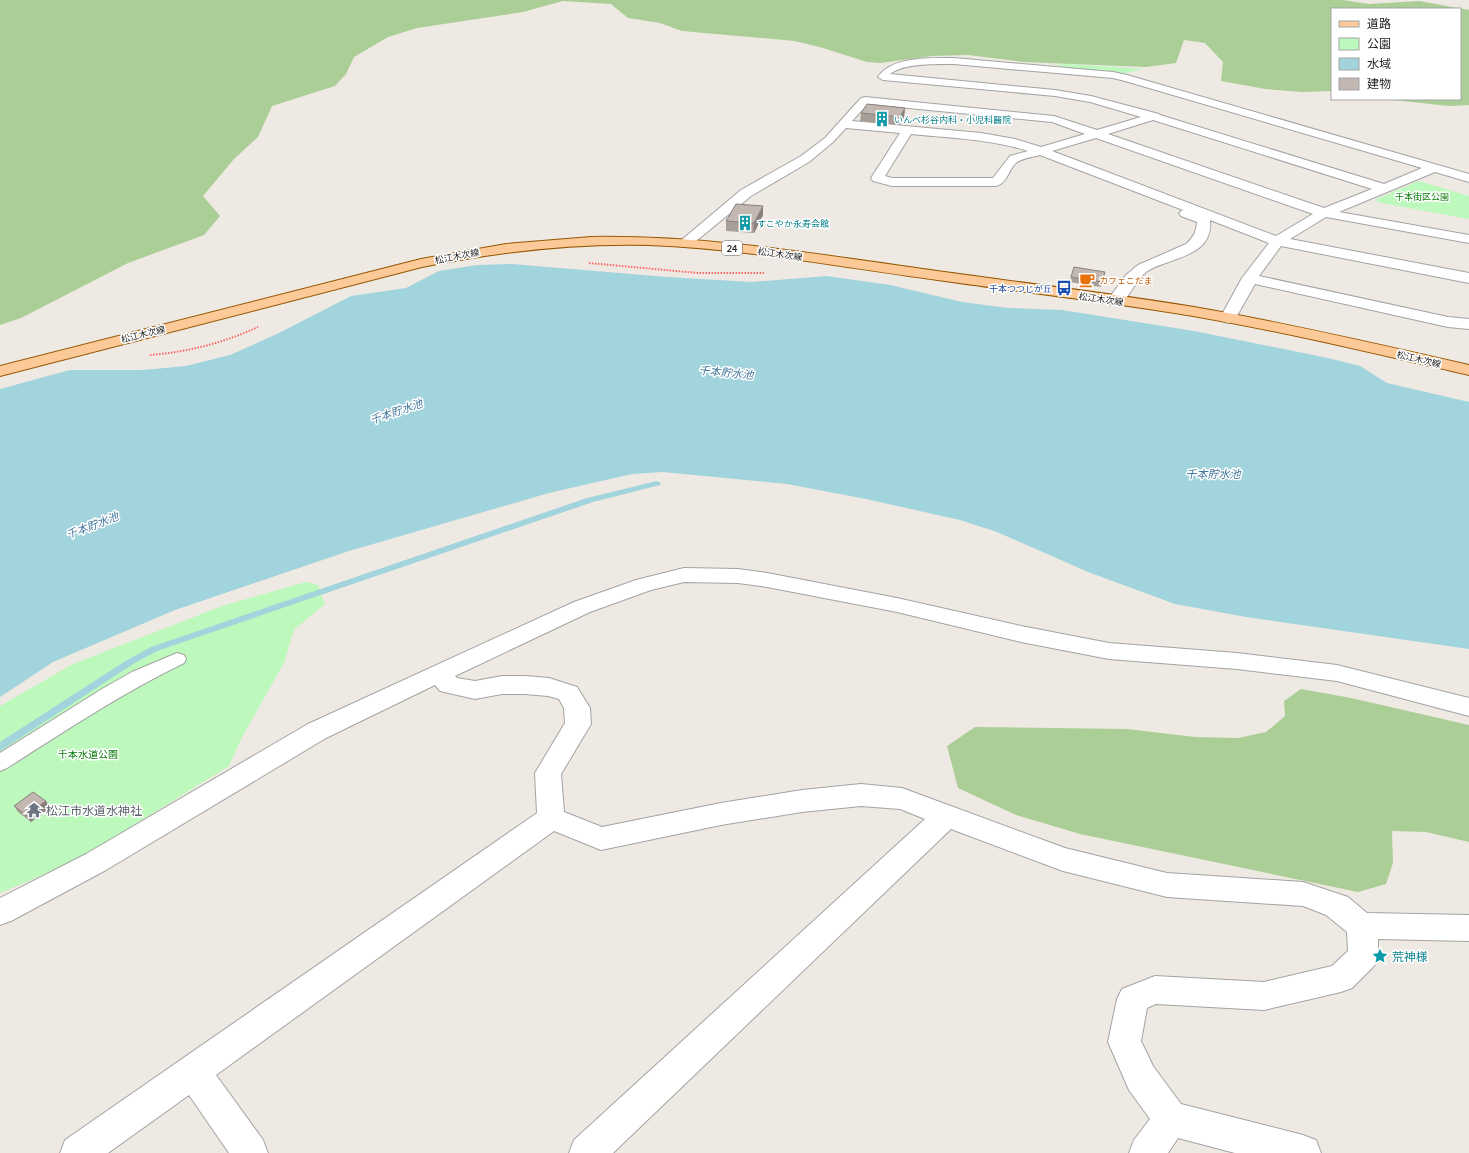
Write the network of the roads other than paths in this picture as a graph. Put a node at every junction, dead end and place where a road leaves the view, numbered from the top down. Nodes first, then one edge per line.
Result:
1 (883, 77) junction
2 (864, 100) junction
3 (1204, 101) junction
4 (1154, 116) junction
5 (845, 124) junction
6 (908, 130) junction
7 (1097, 134) junction
8 (1041, 151) junction
9 (1434, 168) junction
10 (1469, 178) edge
11 (1383, 188) junction
12 (1166, 211) dead end
13 (1324, 213) junction
14 (1469, 240) edge
15 (1277, 241) junction
16 (684, 243) junction
17 (1250, 278) junction
18 (1469, 278) edge
19 (1115, 301) junction
20 (1228, 318) junction
21 (1469, 324) edge
22 (1469, 370) edge
23 (0, 371) edge
24 (177, 659) dead end
25 (439, 674) junction
26 (1469, 707) edge
27 (0, 763) edge
28 (947, 816) junction
29 (551, 818) junction
30 (0, 896) edge
31 (30, 897) junction
32 (0, 912) edge
33 (1361, 926) junction
34 (1469, 928) edge
35 (192, 1072) junction
36 (1171, 1119) junction
37 (78, 1153) edge
38 (250, 1153) edge
39 (587, 1153) edge
40 (1147, 1153) edge
41 (1303, 1153) edge

1 - 2 street
1 - 3 street
1 - 4 street
2 - 5 street
2 - 7 street
3 - 4 street
3 - 9 street
4 - 7 street
4 - 11 street
5 - 6 street
5 - 16 street
6 - 8 street
6 - 8 street
7 - 8 street
7 - 13 street
8 - 15 street
9 - 10 street
9 - 11 street
11 - 13 street
12 - 19 street
13 - 14 street
13 - 15 street
15 - 17 street
15 - 18 street
16 - 19 main road, 松江木次線 / 24
16 - 23 main road, 松江木次線 / 24
17 - 20 street
17 - 21 street
19 - 20 main road, 松江木次線 / 24
20 - 22 main road, 松江木次線 / 24
24 - 27 lane
25 - 26 street
25 - 29 street
25 - 31 street
28 - 29 street
28 - 33 street
28 - 39 street
29 - 35 street
30 - 31 lane
31 - 32 street
33 - 34 street
33 - 36 street
35 - 37 street
35 - 38 street
36 - 40 street
36 - 41 street

